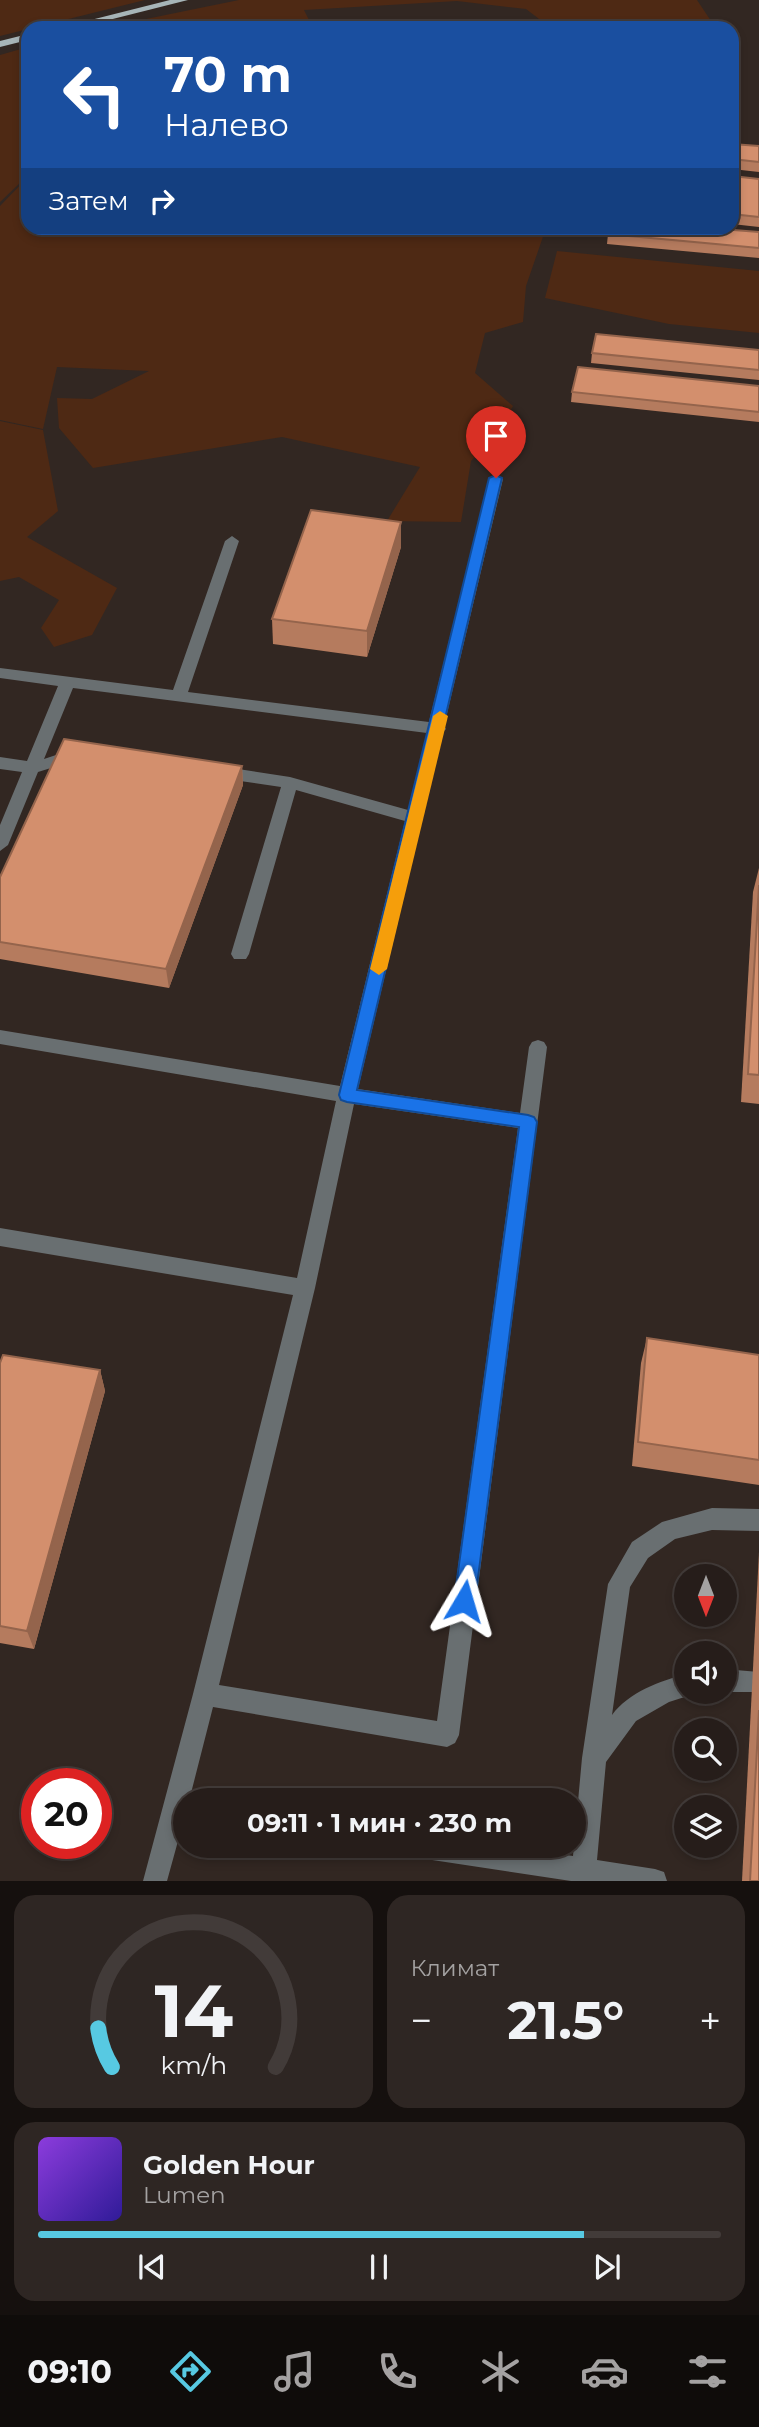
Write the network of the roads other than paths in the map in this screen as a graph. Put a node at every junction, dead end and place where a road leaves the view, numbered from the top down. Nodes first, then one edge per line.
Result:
1 (183, 0) edge
2 (94, 21) edge
3 (21, 39) edge
4 (0, 44) edge
5 (496, 478) dead end
6 (232, 541) dead end
7 (0, 674) edge
8 (67, 683) junction
9 (178, 697) junction
10 (438, 729) junction
11 (86, 751) edge
12 (0, 763) edge
13 (32, 768) junction
14 (208, 770) edge
15 (290, 783) junction
16 (416, 818) junction
17 (0, 845) edge
18 (240, 954) dead end
19 (0, 1037) edge
20 (538, 1047) dead end
21 (347, 1095) junction
22 (528, 1122) junction
23 (0, 1237) edge
24 (305, 1287) junction
25 (759, 1520) edge
26 (737, 1681) edge
27 (754, 1682) dead end
28 (674, 1689) edge
29 (205, 1694) junction
30 (594, 1758) junction
31 (185, 1788) edge
32 (173, 1829) edge
33 (502, 1858) edge
34 (584, 1870) junction
35 (155, 1881) edge
36 (655, 1881) edge

1 - 2 main road
3 - 4 main road
5 - 10 lane
6 - 9 lane
7 - 8 lane
8 - 9 lane
8 - 13 lane
9 - 10 lane
10 - 16 lane
11 - 13 lane
12 - 13 lane
13 - 17 lane
14 - 15 lane
15 - 16 lane
15 - 18 lane
16 - 21 lane
19 - 21 lane
20 - 22 lane
21 - 22 lane
21 - 24 lane
22 - 29 lane
23 - 24 lane
24 - 29 lane
25 - 30 lane
26 - 27 lane
28 - 30 lane
29 - 31 lane
30 - 34 lane
32 - 35 lane
33 - 34 lane
34 - 36 lane

